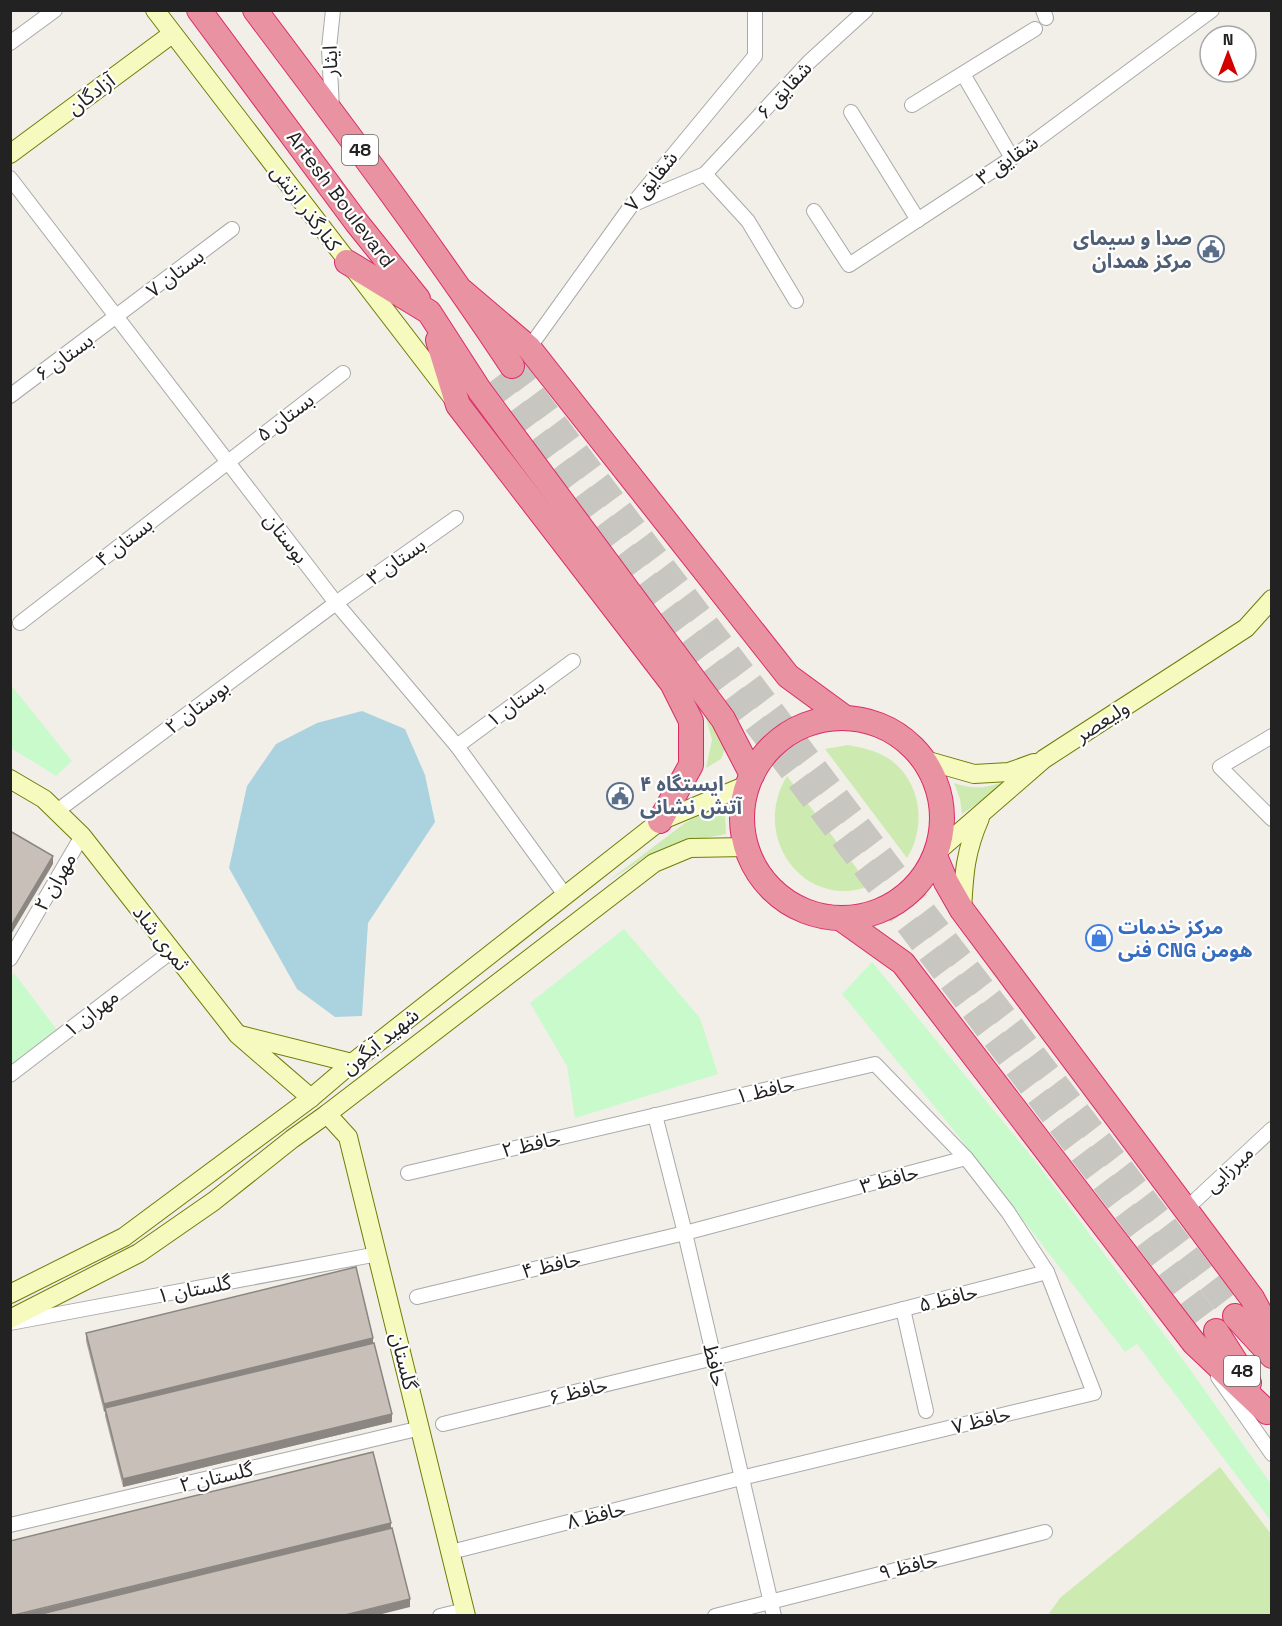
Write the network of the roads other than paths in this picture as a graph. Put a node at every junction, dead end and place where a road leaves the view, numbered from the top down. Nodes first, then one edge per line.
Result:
1 (55, 10) edge
2 (155, 10) edge
3 (199, 10) edge
4 (255, 10) edge
5 (333, 10) edge
6 (755, 10) edge
7 (866, 10) edge
8 (1212, 10) edge
9 (1035, 29) dead end
10 (172, 34) junction
11 (10, 43) edge
12 (963, 74) junction
13 (912, 105) dead end
14 (332, 112) junction
15 (851, 112) dead end
16 (10, 154) edge
17 (1012, 158) junction
18 (705, 174) junction
19 (10, 178) edge
20 (630, 206) junction
21 (814, 212) dead end
22 (918, 220) junction
23 (232, 229) dead end
24 (346, 262) junction
25 (462, 291) junction
26 (796, 301) dead end
27 (429, 312) junction
28 (117, 317) junction
29 (529, 348) junction
30 (343, 373) dead end
31 (10, 396) edge
32 (458, 405) junction
33 (227, 461) junction
34 (456, 518) dead end
35 (1272, 599) edge
36 (336, 603) junction
37 (20, 623) dead end
38 (573, 661) dead end
39 (844, 717) junction
40 (1272, 736) edge
41 (457, 746) junction
42 (1044, 759) junction
43 (925, 760) junction
44 (10, 779) edge
45 (749, 780) junction
46 (57, 812) junction
47 (983, 813) junction
48 (1272, 819) edge
49 (660, 820) junction
50 (82, 836) junction
51 (746, 847) junction
52 (936, 853) junction
53 (566, 895) junction
54 (962, 910) junction
55 (840, 918) junction
56 (172, 951) junction
57 (10, 959) edge
58 (463, 975) junction
59 (481, 996) junction
60 (238, 1035) junction
61 (352, 1063) junction
62 (10, 1075) edge
63 (311, 1098) junction
64 (327, 1114) junction
65 (655, 1115) junction
66 (1272, 1129) edge
67 (966, 1158) junction
68 (408, 1173) dead end
69 (1186, 1209) junction
70 (685, 1233) junction
71 (378, 1254) junction
72 (1047, 1272) junction
73 (10, 1294) edge
74 (417, 1297) dead end
75 (1251, 1298) junction
76 (903, 1309) junction
77 (1235, 1316) tunnel mouth
78 (1272, 1316) edge
79 (10, 1321) edge
80 (1216, 1331) tunnel mouth
81 (1272, 1335) edge
82 (1194, 1343) junction
83 (1272, 1356) edge
84 (714, 1358) junction
85 (926, 1411) dead end
86 (1269, 1415) edge
87 (442, 1424) dead end
88 (421, 1428) junction
89 (1272, 1454) edge
90 (741, 1478) junction
91 (10, 1525) edge
92 (1045, 1532) dead end
93 (451, 1552) junction
94 (770, 1601) junction
95 (466, 1613) edge
96 (440, 1616) edge
97 (715, 1616) edge
98 (774, 1616) edge

1 - 11 street
2 - 10 main road, کنارگذر ارتش
3 - 27 highway, Artesh Boulevard / 48
4 - 14 highway, Artesh Boulevard / 48
5 - 14 street, ایثار
6 - 20 street, شقایق ۷
7 - 18 street, شقایق ۶
8 - 17 street, شقایق ۳
9 - 12 street
10 - 16 main road, آزادگان
10 - 24 main road, کنارگذر ارتش
12 - 13 street
12 - 17 street
14 - 25 highway, Artesh Boulevard / 48
15 - 22 street
17 - 22 street, شقایق ۳
18 - 20 street
18 - 26 street
19 - 28 street, بوستان
20 - 29 street, شقایق ۷
21 - 22 street, شقایق ۳
23 - 28 street, بستان ۷
24 - 27 highway
24 - 32 main road, کنارگذر ارتش
25 - 27 highway, Artesh Boulevard / 48
25 - 29 highway
27 - 32 highway
27 - 45 highway
28 - 31 street, بستان ۶
28 - 33 street, بوستان
29 - 39 highway
30 - 33 street, بستان ۵
32 - 49 highway
33 - 36 street, بوستان
33 - 37 street, بستان ۴
34 - 36 street, بستان ۳
35 - 42 main road, ولیعصر
36 - 41 street, بوستان
36 - 46 street, بوستان ۲
38 - 41 street, بستان ۱
39 - 43 highway
39 - 45 highway
40 - 48 street
41 - 53 street, بوستان
42 - 43 main road
42 - 47 main road, ولیعصر
43 - 52 highway
44 - 46 main road, ثمری شاد
45 - 49 main road, شهید آبگون
45 - 51 highway
46 - 50 main road, ثمری شاد
47 - 52 main road, ولیعصر
47 - 54 main road
49 - 53 main road, شهید آبگون
50 - 56 main road, ثمری شاد
50 - 57 street, مهران ۲
51 - 55 highway
51 - 59 main road, شهید آبگون
52 - 54 highway
52 - 55 highway
53 - 58 main road, شهید آبگون
54 - 69 highway
55 - 82 highway
56 - 60 main road, ثمری شاد
56 - 62 street, ۱ مهران
58 - 59 main road
58 - 61 main road, شهید آبگون
59 - 64 main road, شهید آبگون
60 - 61 main road
60 - 63 main road, ثمری شاد
61 - 63 main road, شهید آبگون
63 - 73 main road, شهید آبگون
64 - 71 main road, گلستان
64 - 79 main road, شهید آبگون
65 - 67 street, حافظ ۱
65 - 68 street, حافظ ۲
65 - 70 street, حافظ
66 - 69 street, میرزایی
67 - 70 street, حافظ ۳
67 - 72 street
69 - 75 highway
70 - 74 street, حافظ ۴
70 - 84 street, حافظ
71 - 79 street, گلستان ۱
71 - 88 main road, گلستان
72 - 76 street, حافظ ۵
72 - 90 street, حافظ ۷
75 - 78 street
75 - 81 highway
76 - 84 street, حافظ ۵
76 - 85 street
77 - 83 highway, 48
80 - 86 highway, 48
82 - 86 highway
82 - 89 street
84 - 87 street, حافظ ۶
84 - 90 street, حافظ
88 - 91 street, گلستان ۲
88 - 93 main road, گلستان
90 - 93 street, حافظ ۸
90 - 94 street, حافظ
92 - 94 street, حافظ ۹
93 - 95 main road, گلستان
94 - 97 street, حافظ ۹
94 - 98 street, حافظ
95 - 96 street

